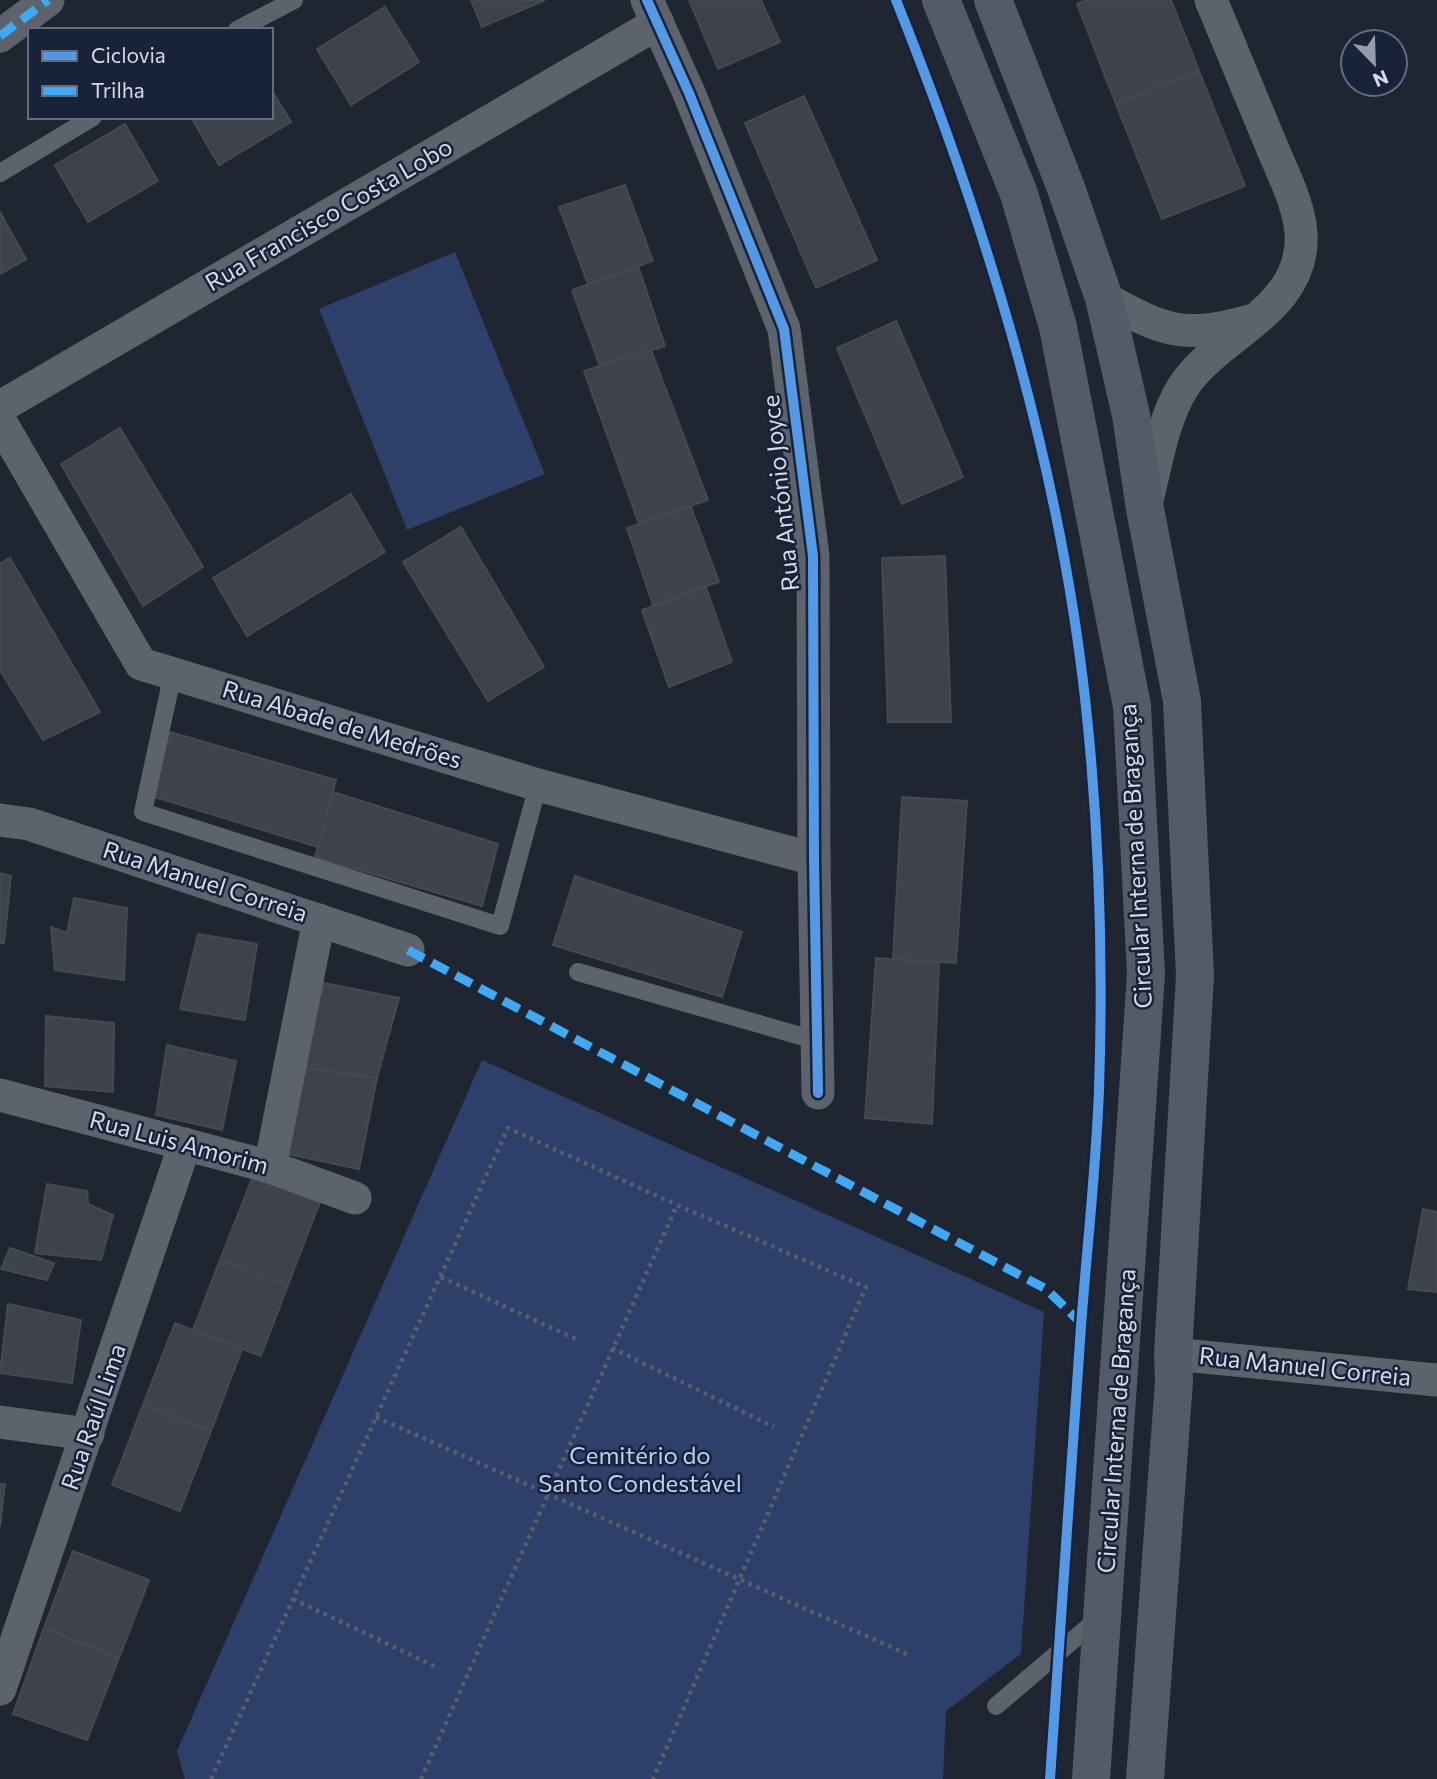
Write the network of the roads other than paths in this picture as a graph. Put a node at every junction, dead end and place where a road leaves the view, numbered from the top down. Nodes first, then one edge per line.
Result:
1 (48, 0) edge
2 (295, 0) edge
3 (941, 0) edge
4 (993, 0) edge
5 (1211, 0) edge
6 (652, 12) edge
7 (241, 28) edge
8 (0, 36) edge
9 (90, 119) edge
10 (0, 173) edge
11 (1104, 298) junction
12 (1261, 317) junction
13 (0, 407) edge
14 (0, 421) edge
15 (1145, 509) junction
16 (173, 673) junction
17 (538, 785) junction
18 (0, 820) edge
19 (814, 859) junction
20 (319, 920) junction
21 (408, 950) dead end
22 (578, 972) dead end
23 (818, 1041) junction
24 (818, 1093) dead end
25 (0, 1096) edge
26 (185, 1144) junction
27 (270, 1167) junction
28 (355, 1198) dead end
29 (1173, 1354) junction
30 (1437, 1380) edge
31 (0, 1422) edge
32 (88, 1434) junction
33 (1103, 1615) junction
34 (0, 1689) edge
35 (996, 1706) dead end
36 (1091, 1779) edge
37 (1144, 1779) edge

1 - 8 street
2 - 7 lane
3 - 33 main road, Circular Interna de Bragança
4 - 11 main road, Circular Interna de Bragança
5 - 12 street
6 - 13 street, Rua Francisco Costa Lobo
6 - 19 street, Rua António Joyce
9 - 10 lane
11 - 12 street
11 - 15 main road, Circular Interna de Bragança
12 - 15 street
14 - 16 street, Rua Abade de Medrões
15 - 29 main road, Circular Interna de Bragança
16 - 17 street, Rua Abade de Medrões
16 - 17 lane
17 - 19 street, Rua Abade de Medrões
18 - 20 street, Rua Manuel Correia
19 - 23 street, Rua António Joyce
20 - 21 street, Rua Manuel Correia
20 - 27 street
22 - 23 lane
23 - 24 street, Rua António Joyce
25 - 26 street, Rua Luis Amorim
26 - 27 street, Rua Luis Amorim
26 - 32 street, Rua Raúl Lima
27 - 28 street, Rua Luis Amorim
29 - 30 street, Rua Manuel Correia
29 - 37 main road, Circular Interna de Bragança
31 - 32 street
32 - 34 street, Rua Raúl Lima
33 - 35 lane
33 - 36 main road, Circular Interna de Bragança

